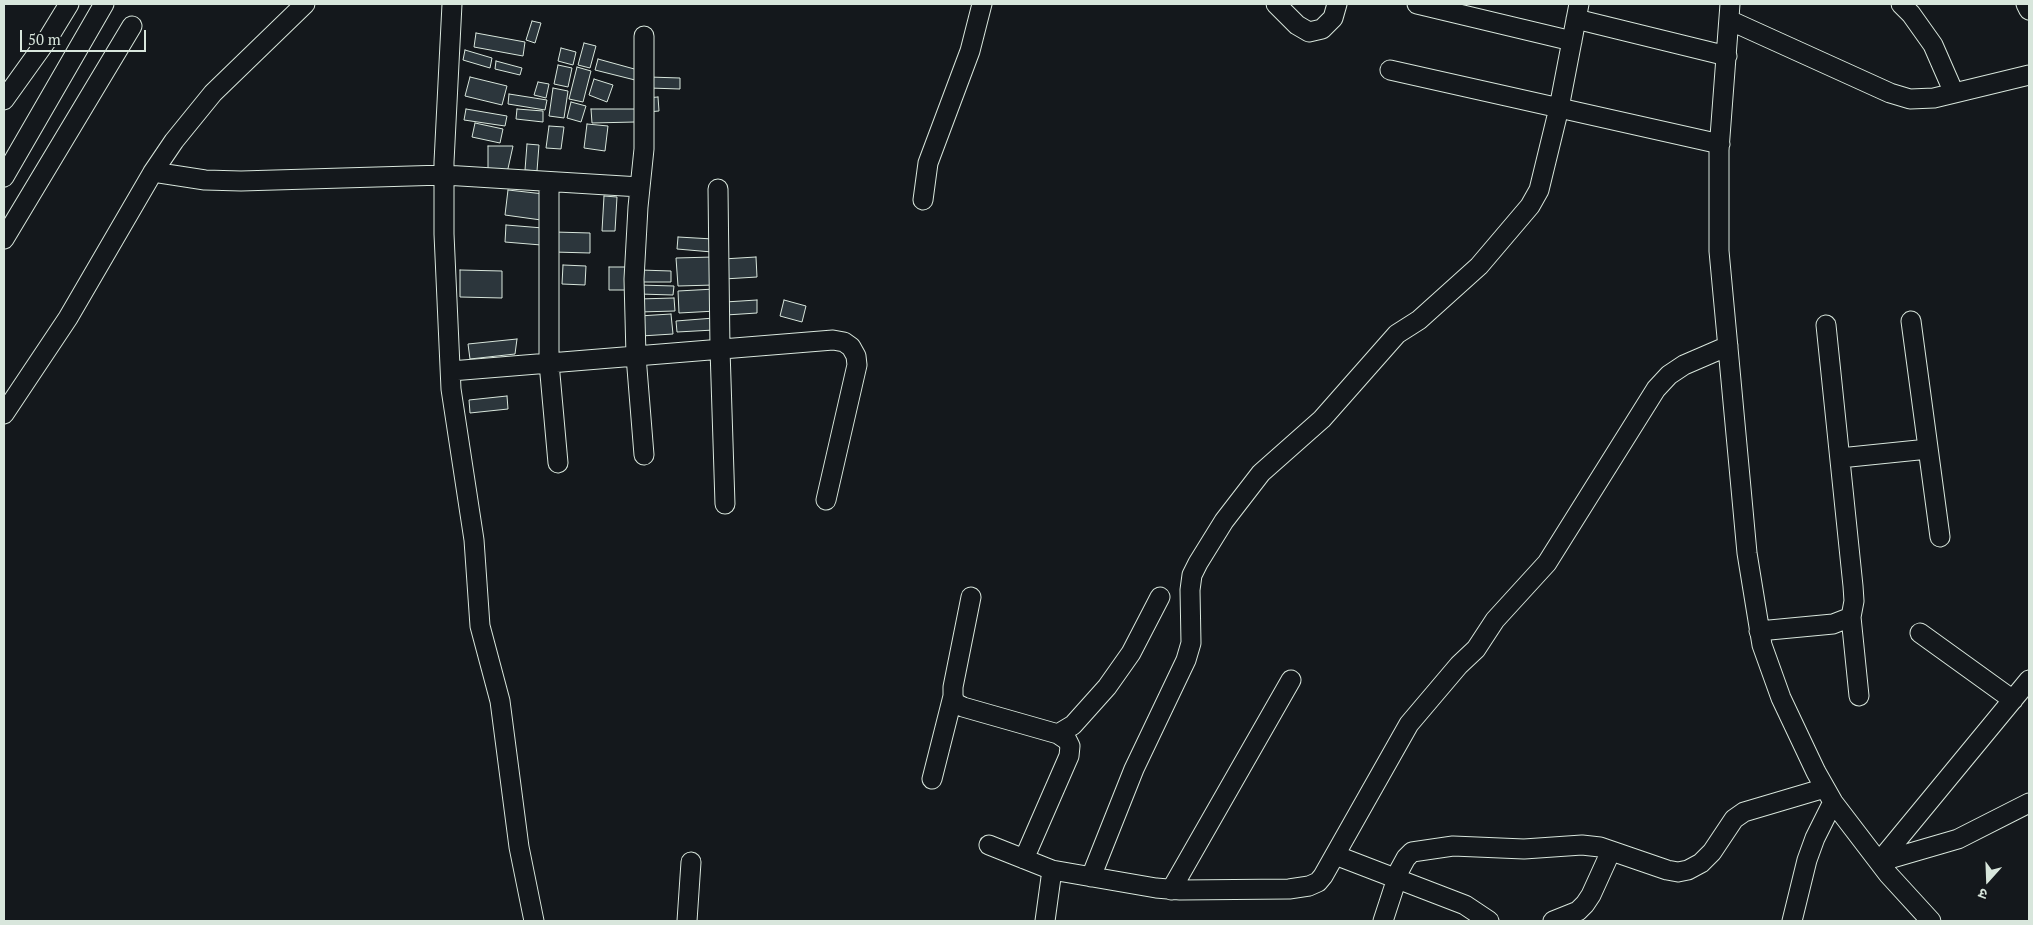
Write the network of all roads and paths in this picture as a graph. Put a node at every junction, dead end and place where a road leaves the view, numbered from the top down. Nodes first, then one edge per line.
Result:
1 (69, 4) edge
2 (104, 4) edge
3 (305, 4) edge
4 (452, 4) edge
5 (982, 4) edge
6 (1276, 4) edge
7 (1337, 4) edge
8 (1417, 4) edge
9 (1901, 4) edge
10 (2026, 4) edge
11 (2029, 10) edge
12 (1578, 12) edge
13 (1730, 12) edge
14 (132, 26) dead end
15 (644, 36) dead end
16 (1572, 41) junction
17 (1727, 56) junction
18 (1390, 70) dead end
19 (2029, 75) edge
20 (1954, 93) junction
21 (4, 100) edge
22 (1559, 108) junction
23 (1720, 144) junction
24 (153, 172) junction
25 (444, 175) junction
26 (4, 177) edge
27 (549, 182) junction
28 (640, 187) junction
29 (718, 188) dead end
30 (923, 200) dead end
31 (4, 239) edge
32 (1911, 321) dead end
33 (1826, 325) dead end
34 (1728, 346) junction
35 (720, 349) junction
36 (636, 356) junction
37 (549, 363) junction
38 (450, 371) junction
39 (4, 414) edge
40 (1928, 449) junction
41 (644, 454) dead end
42 (1840, 458) junction
43 (558, 463) dead end
44 (826, 500) dead end
45 (725, 504) dead end
46 (1940, 537) dead end
47 (971, 597) dead end
48 (1160, 597) dead end
49 (1851, 617) junction
50 (1759, 631) junction
51 (1920, 634) dead end
52 (1291, 680) dead end
53 (2029, 680) edge
54 (952, 696) junction
55 (1859, 696) dead end
56 (2013, 700) junction
57 (1058, 734) junction
58 (932, 779) dead end
59 (1829, 795) junction
60 (2029, 803) edge
61 (989, 845) dead end
62 (1611, 851) junction
63 (1335, 855) junction
64 (1024, 859) junction
65 (692, 862) dead end
66 (1879, 862) junction
67 (1052, 870) junction
68 (1091, 877) junction
69 (1397, 878) junction
70 (1171, 890) junction
71 (534, 921) edge
72 (687, 921) edge
73 (1045, 921) edge
74 (1384, 921) edge
75 (1490, 921) edge
76 (1553, 921) edge
77 (1792, 921) edge
78 (1931, 921) edge

1 - 21 street
2 - 26 street
3 - 24 street
4 - 25 street
5 - 30 street
6 - 7 street
8 - 16 street
9 - 20 street
10 - 11 street
12 - 16 street
12 - 17 street
13 - 17 street
13 - 20 street
14 - 31 street
15 - 28 street
16 - 22 street
17 - 23 street
18 - 22 street
19 - 20 street
22 - 23 street
22 - 68 street
23 - 34 street
24 - 25 street
24 - 39 street
25 - 27 street
25 - 38 street
27 - 28 street
27 - 37 street
28 - 36 street
29 - 35 street
32 - 40 street
33 - 42 street
34 - 50 street
34 - 63 street
35 - 36 street
35 - 44 street
35 - 45 street
36 - 37 street
36 - 41 street
37 - 38 street
37 - 43 street
38 - 71 street
40 - 42 street
40 - 46 street
42 - 49 street
47 - 54 street
48 - 57 street
49 - 50 street
49 - 55 street
50 - 59 street
51 - 56 street
52 - 70 street
53 - 56 street
54 - 57 street
54 - 58 street
56 - 66 street
57 - 64 street
59 - 62 street
59 - 66 street
59 - 77 street
60 - 66 street
61 - 64 street
62 - 69 street
62 - 76 street
63 - 69 street
63 - 70 street
64 - 67 street
65 - 72 street
66 - 78 street
67 - 68 street
67 - 73 street
68 - 70 street
69 - 74 street
69 - 75 street

